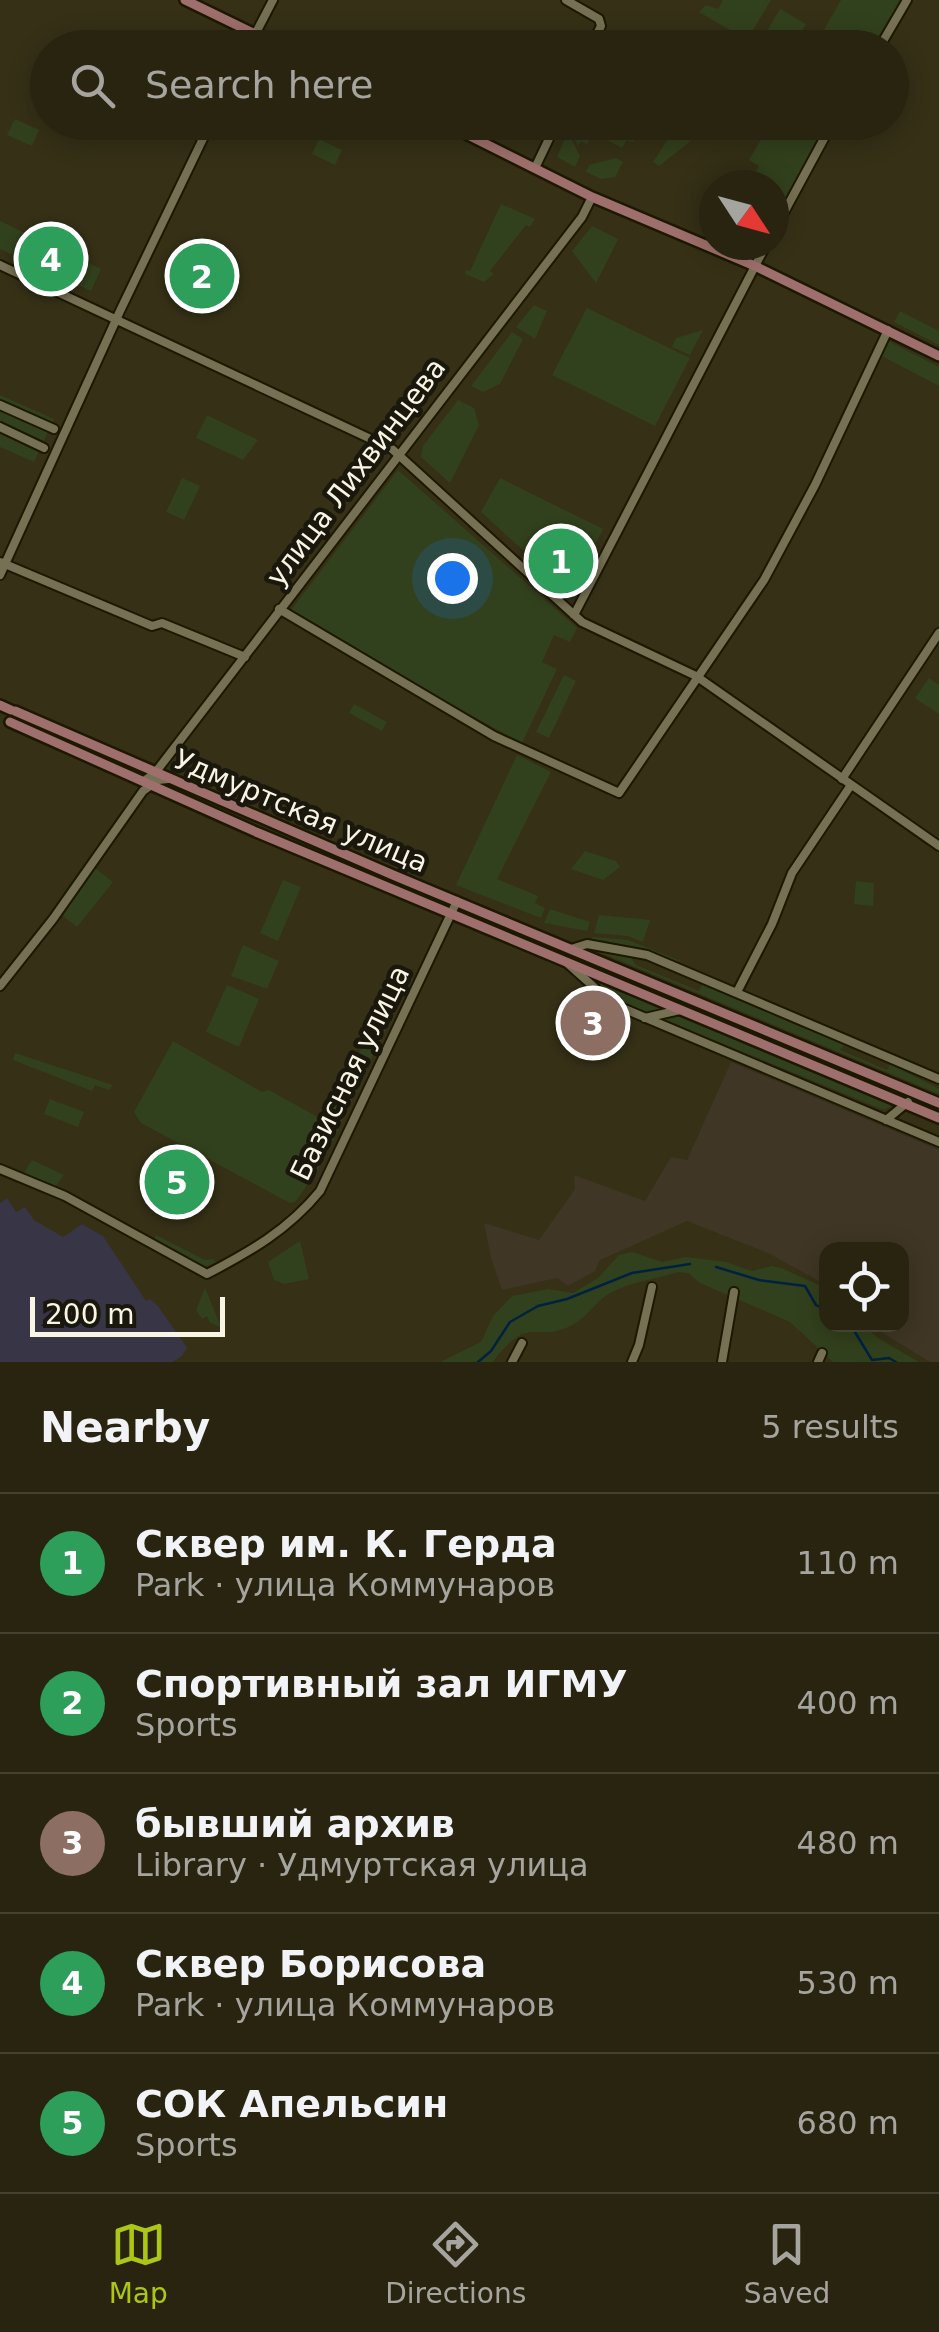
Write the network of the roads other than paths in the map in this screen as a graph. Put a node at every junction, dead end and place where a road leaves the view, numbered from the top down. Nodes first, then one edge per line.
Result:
1 (186, 0) edge
2 (273, 0) edge
3 (566, 0) edge
4 (907, 0) edge
5 (247, 30) edge
6 (257, 30) edge
7 (598, 30) edge
8 (889, 30) edge
9 (202, 140) edge
10 (478, 140) edge
11 (547, 140) edge
12 (823, 140) edge
13 (534, 168) junction
14 (592, 197) junction
15 (789, 203) edge
16 (758, 260) edge
17 (0, 265) edge
18 (755, 266) junction
19 (116, 320) junction
20 (888, 330) junction
21 (939, 356) edge
22 (0, 405) edge
23 (0, 427) edge
24 (54, 429) dead end
25 (44, 448) dead end
26 (398, 453) junction
27 (2, 563) edge
28 (0, 575) edge
29 (279, 609) junction
30 (574, 614) junction
31 (939, 633) edge
32 (245, 657) junction
33 (696, 676) junction
34 (0, 705) edge
35 (8, 716) edge
36 (99, 748) junction
37 (94, 759) junction
38 (842, 779) junction
39 (150, 780) junction
40 (851, 785) junction
41 (261, 820) junction
42 (256, 832) junction
43 (939, 846) edge
44 (392, 876) junction
45 (387, 888) junction
46 (457, 902) junction
47 (452, 914) junction
48 (541, 937) junction
49 (536, 949) junction
50 (571, 949) junction
51 (563, 960) junction
52 (0, 986) edge
53 (737, 992) junction
54 (682, 1010) junction
55 (645, 1018) junction
56 (939, 1080) edge
57 (908, 1102) junction
58 (939, 1102) edge
59 (939, 1118) edge
60 (886, 1120) junction
61 (939, 1142) edge
62 (0, 1168) edge
63 (652, 1287) dead end
64 (734, 1292) dead end
65 (522, 1343) dead end
66 (512, 1362) edge
67 (632, 1362) edge
68 (722, 1362) edge

1 - 5 main road
2 - 6 street
3 - 7 street
4 - 8 street
9 - 19 street
10 - 13 main road
11 - 13 street
12 - 15 street
13 - 14 main road
14 - 18 main road
14 - 26 street, улица Лихвинцева
16 - 18 street
17 - 19 street
18 - 20 main road
18 - 30 street
19 - 26 street
19 - 27 street
20 - 21 main road
20 - 33 street
22 - 24 street
23 - 25 street
26 - 29 street, улица Лихвинцева
26 - 30 street
27 - 28 street
27 - 32 street
29 - 32 street, улица Лихвинцева
29 - 33 street
30 - 33 street
31 - 38 street
32 - 39 street, улица Лихвинцева
33 - 38 street
34 - 35 main road, Удмуртская улица
35 - 36 main road, Удмуртская улица
35 - 37 main road, Удмуртская улица
36 - 37 main road
36 - 39 main road, Удмуртская улица
37 - 39 main road, Удмуртская улица
38 - 40 street
39 - 41 main road, Удмуртская улица
39 - 42 main road, Удмуртская улица
39 - 52 street, улица Лихвинцева
40 - 43 street
40 - 53 street
41 - 42 main road
41 - 44 main road, Удмуртская улица
42 - 45 main road, Удмуртская улица
44 - 45 main road
44 - 46 main road, Удмуртская улица
45 - 47 main road, Удмуртская улица
46 - 47 street, Базисная улица
46 - 48 main road, Удмуртская улица
47 - 49 main road, Удмуртская улица
47 - 62 street, Базисная улица
48 - 49 main road
48 - 50 main road, Удмуртская улица
49 - 51 main road, Удмуртская улица
50 - 53 street, Удмуртская улица
50 - 58 main road, Удмуртская улица
51 - 54 main road, Удмуртская улица
51 - 55 street, Удмуртская улица
53 - 56 street, Удмуртская улица
54 - 55 street
54 - 57 main road, Удмуртская улица
55 - 60 street, Удмуртская улица
57 - 59 main road, Удмуртская улица
57 - 60 street
60 - 61 street, Удмуртская улица
63 - 67 street
64 - 68 street
65 - 66 street

